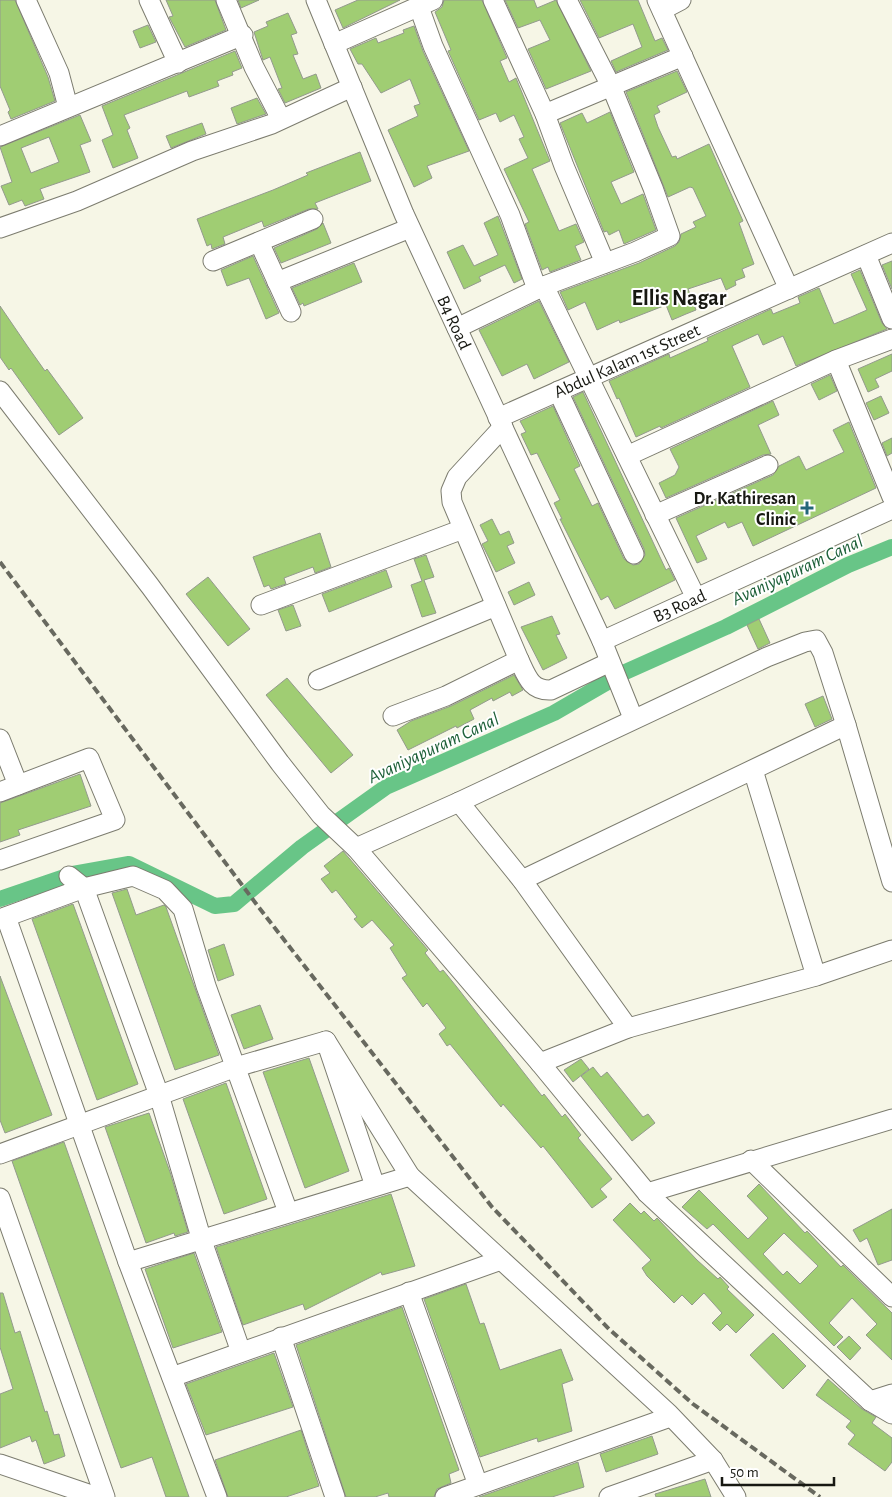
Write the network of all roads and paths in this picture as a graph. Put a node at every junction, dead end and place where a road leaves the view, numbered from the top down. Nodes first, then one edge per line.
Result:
1 (26, 0) edge
2 (149, 0) edge
3 (226, 0) edge
4 (316, 0) edge
5 (493, 0) edge
6 (567, 0) edge
7 (681, 0) edge
8 (426, 4) edge
9 (660, 5) edge
10 (243, 35) junction
11 (334, 44) junction
12 (683, 56) junction
13 (178, 63) junction
14 (352, 87) junction
15 (612, 88) junction
16 (68, 107) junction
17 (545, 114) junction
18 (281, 119) junction
19 (2, 131) edge
20 (313, 220) dead end
21 (0, 228) edge
22 (410, 228) junction
23 (259, 242) junction
24 (892, 243) edge
25 (866, 255) junction
26 (213, 261) dead end
27 (597, 265) junction
28 (277, 282) junction
29 (541, 288) junction
30 (789, 289) junction
31 (291, 312) dead end
32 (892, 319) edge
33 (457, 328) junction
34 (892, 339) edge
35 (836, 360) junction
36 (589, 378) junction
37 (0, 392) edge
38 (558, 392) junction
39 (500, 422) junction
40 (627, 456) junction
41 (768, 465) dead end
42 (891, 487) edge
43 (892, 509) edge
44 (655, 515) junction
45 (463, 529) junction
46 (634, 554) dead end
47 (696, 598) junction
48 (261, 605) dead end
49 (496, 606) junction
50 (602, 641) junction
51 (519, 660) junction
52 (611, 665) junction
53 (318, 680) dead end
54 (393, 716) dead end
55 (633, 718) junction
56 (846, 725) junction
57 (0, 739) edge
58 (753, 770) junction
59 (18, 785) junction
60 (0, 792) edge
61 (459, 802) junction
62 (356, 848) junction
63 (0, 860) edge
64 (889, 861) edge
65 (69, 876) dead end
66 (522, 880) junction
67 (892, 882) edge
68 (84, 888) junction
69 (3, 918) edge
70 (892, 950) edge
71 (816, 976) junction
72 (628, 1028) junction
73 (326, 1041) junction
74 (540, 1063) junction
75 (236, 1067) junction
76 (159, 1095) junction
77 (892, 1119) edge
78 (80, 1126) junction
79 (0, 1154) edge
80 (751, 1160) junction
81 (410, 1176) junction
82 (375, 1186) junction
83 (647, 1193) junction
84 (0, 1198) edge
85 (288, 1212) junction
86 (202, 1241) junction
87 (501, 1260) junction
88 (128, 1262) junction
89 (409, 1292) junction
90 (892, 1297) edge
91 (281, 1337) junction
92 (241, 1352) junction
93 (172, 1377) junction
94 (892, 1394) edge
95 (870, 1401) junction
96 (892, 1414) edge
97 (670, 1417) dead end
98 (713, 1460) junction
99 (0, 1464) edge
100 (478, 1485) junction
101 (97, 1497) edge
102 (105, 1497) edge
103 (217, 1497) edge
104 (335, 1497) edge
105 (445, 1497) edge
106 (609, 1497) edge
107 (736, 1497) edge

1 - 16 street
2 - 13 street
3 - 10 street
4 - 11 street, B4 Road
5 - 17 street
6 - 15 street
7 - 9 street
8 - 11 street
8 - 29 street
9 - 12 street
10 - 13 street
10 - 18 street
11 - 14 street, B4 Road
12 - 15 street
12 - 30 street
13 - 16 street
14 - 18 street
14 - 22 street, B4 Road
15 - 17 street
15 - 27 street
16 - 19 street
17 - 27 street
18 - 21 street
20 - 23 street
22 - 28 street
22 - 33 street, B4 Road
23 - 26 street
23 - 28 street
24 - 25 street, Abdul Kalam 1st Street
25 - 30 street, Abdul Kalam 1st Street
25 - 32 street
27 - 29 street
28 - 31 street
29 - 33 street
29 - 36 street
30 - 36 street, Abdul Kalam 1st Street
33 - 39 street, B4 Road
34 - 35 street
35 - 40 street
35 - 42 street
36 - 38 street, Abdul Kalam 1st Street
36 - 40 street
37 - 62 street
38 - 39 street, Abdul Kalam 1st Street
38 - 46 street
39 - 45 street
39 - 50 street, B4 Road
40 - 44 street
41 - 44 street
43 - 47 street, B3 Road
44 - 47 street
45 - 48 street
45 - 49 street
47 - 50 street, B3 Road
49 - 51 street
49 - 53 street
50 - 52 street, B4 Road
51 - 52 street
51 - 54 street
52 - 55 street, B4 Road
55 - 56 street
55 - 61 street
56 - 58 street
56 - 64 street
57 - 59 street
58 - 66 street
58 - 71 street
59 - 60 street
59 - 63 street
61 - 62 street
61 - 66 street
62 - 74 street
64 - 67 street
65 - 68 street
66 - 72 street
68 - 69 street
68 - 75 street
68 - 76 street
69 - 78 street
70 - 71 street
71 - 72 street
72 - 74 street
73 - 75 street
73 - 81 street
73 - 82 street
74 - 83 street
75 - 76 street
75 - 85 street
76 - 78 street
76 - 86 street
77 - 80 street
78 - 79 street
78 - 88 street
80 - 83 street
80 - 90 street
81 - 82 street
81 - 87 street
82 - 85 street
83 - 95 street
84 - 102 street
85 - 86 street
86 - 88 street
86 - 92 street
87 - 89 street
87 - 98 street
88 - 93 street
89 - 91 street
89 - 100 street
91 - 92 street
91 - 104 street
92 - 93 street
93 - 103 street
94 - 95 street
95 - 96 street
97 - 100 street
98 - 106 street
98 - 107 street
99 - 101 street
100 - 105 street

